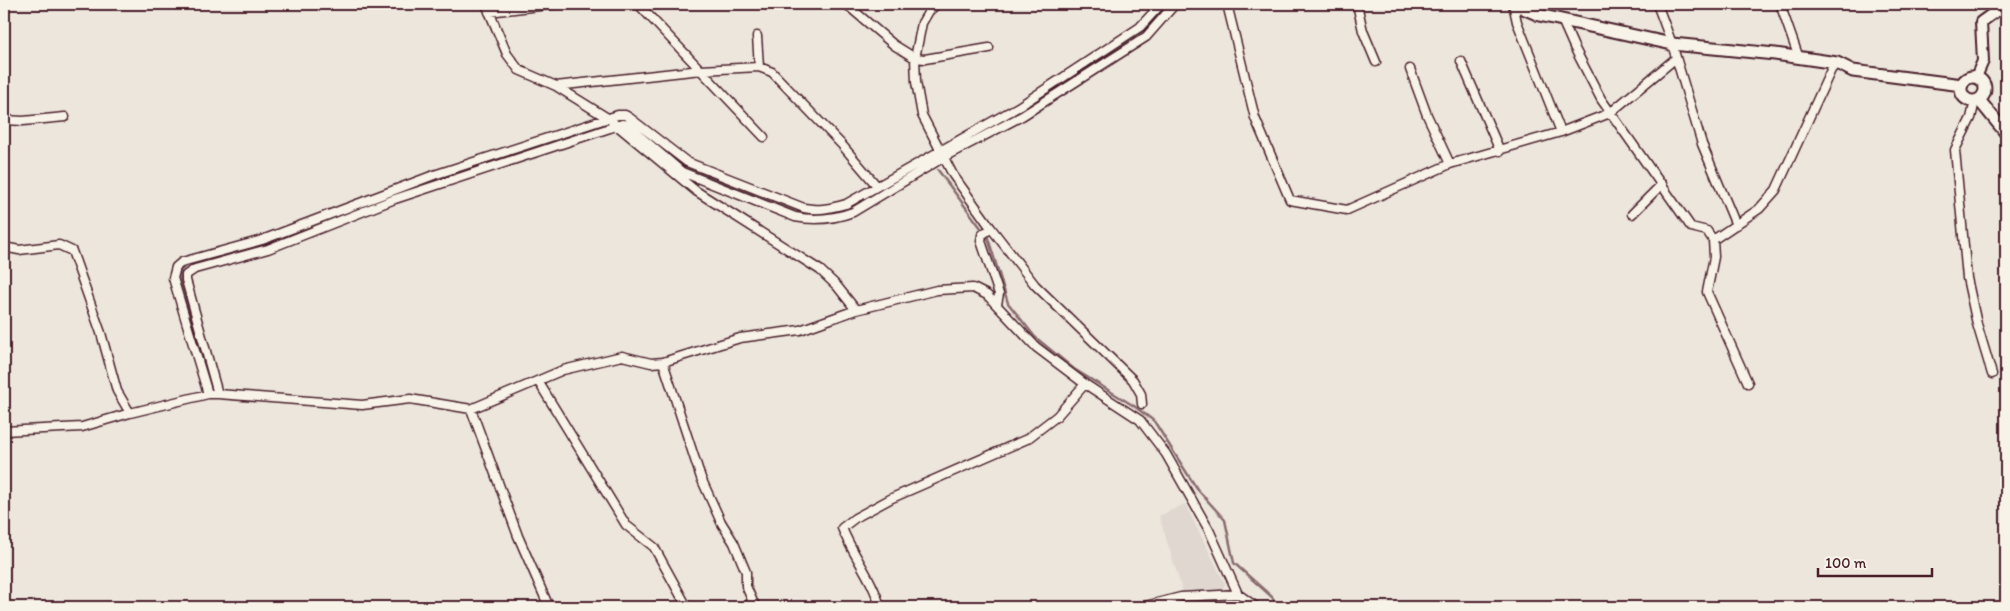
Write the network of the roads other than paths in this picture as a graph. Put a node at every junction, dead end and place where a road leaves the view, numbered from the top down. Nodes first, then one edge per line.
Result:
1 (486, 4) edge
2 (556, 4) edge
3 (638, 4) edge
4 (846, 4) edge
5 (937, 4) edge
6 (1161, 4) edge
7 (1175, 4) edge
8 (1228, 4) edge
9 (1357, 4) edge
10 (1514, 4) edge
11 (1657, 4) edge
12 (1780, 4) edge
13 (2006, 4) edge
14 (1526, 7) edge
15 (489, 12) junction
16 (1562, 20) junction
17 (757, 36) dead end
18 (1672, 44) junction
19 (989, 48) dead end
20 (915, 58) junction
21 (1676, 58) junction
22 (1800, 58) junction
23 (1461, 60) dead end
24 (1376, 62) dead end
25 (1837, 63) junction
26 (759, 67) junction
27 (1410, 69) dead end
28 (701, 70) junction
29 (1976, 77) junction
30 (1962, 85) junction
31 (556, 86) junction
32 (1977, 100) junction
33 (1610, 113) junction
34 (65, 117) dead end
35 (609, 119) junction
36 (4, 120) edge
37 (617, 126) junction
38 (1561, 132) junction
39 (2006, 133) edge
40 (764, 137) dead end
41 (940, 149) junction
42 (1500, 151) junction
43 (944, 158) junction
44 (1450, 164) junction
45 (1662, 184) junction
46 (877, 186) junction
47 (392, 190) junction
48 (395, 199) junction
49 (1632, 214) dead end
50 (1736, 225) junction
51 (991, 228) junction
52 (1714, 240) junction
53 (4, 247) edge
54 (997, 304) junction
55 (856, 310) junction
56 (663, 362) junction
57 (1992, 374) dead end
58 (538, 381) junction
59 (1748, 383) dead end
60 (1085, 384) junction
61 (208, 394) junction
62 (218, 394) junction
63 (1142, 404) dead end
64 (471, 409) junction
65 (130, 413) junction
66 (4, 431) edge
67 (1238, 594) junction
68 (755, 604) edge
69 (550, 607) edge
70 (687, 607) edge
71 (745, 607) edge
72 (880, 607) edge
73 (1141, 607) edge
74 (1256, 607) edge

1 - 15 street
2 - 15 street
3 - 28 street
4 - 20 street
5 - 20 street
6 - 41 street
7 - 43 street
8 - 44 street
9 - 24 street
10 - 14 main road
10 - 38 street
11 - 18 street
12 - 22 street
13 - 29 main road
14 - 16 main road
15 - 31 street
16 - 18 main road
16 - 33 street
17 - 26 street
18 - 21 street
18 - 22 main road
19 - 20 street
20 - 41 street
21 - 33 street
21 - 50 street
22 - 25 main road
23 - 42 street
25 - 30 main road
25 - 50 street
26 - 28 street
26 - 46 street
27 - 44 street
28 - 31 street
28 - 40 street
29 - 30 main road
29 - 32 main road
30 - 32 main road
31 - 35 street
32 - 39 main road
32 - 57 street
33 - 38 street
33 - 45 street
34 - 36 street
35 - 37 street
35 - 46 street
35 - 47 street
37 - 43 street
37 - 48 street
37 - 55 street
38 - 42 street
41 - 43 street
41 - 46 street
42 - 44 street
43 - 51 street
45 - 49 street
45 - 52 street
47 - 48 street
47 - 61 street
48 - 62 street
50 - 52 street
51 - 54 street
51 - 63 street
52 - 59 street
53 - 65 street
54 - 55 street
54 - 60 street
55 - 56 street
56 - 58 street
56 - 68 street
58 - 64 street
58 - 70 street
60 - 67 street
60 - 72 street
61 - 62 street
61 - 65 street
62 - 64 street
64 - 69 street
65 - 66 street
67 - 73 street
67 - 74 street
68 - 71 street

